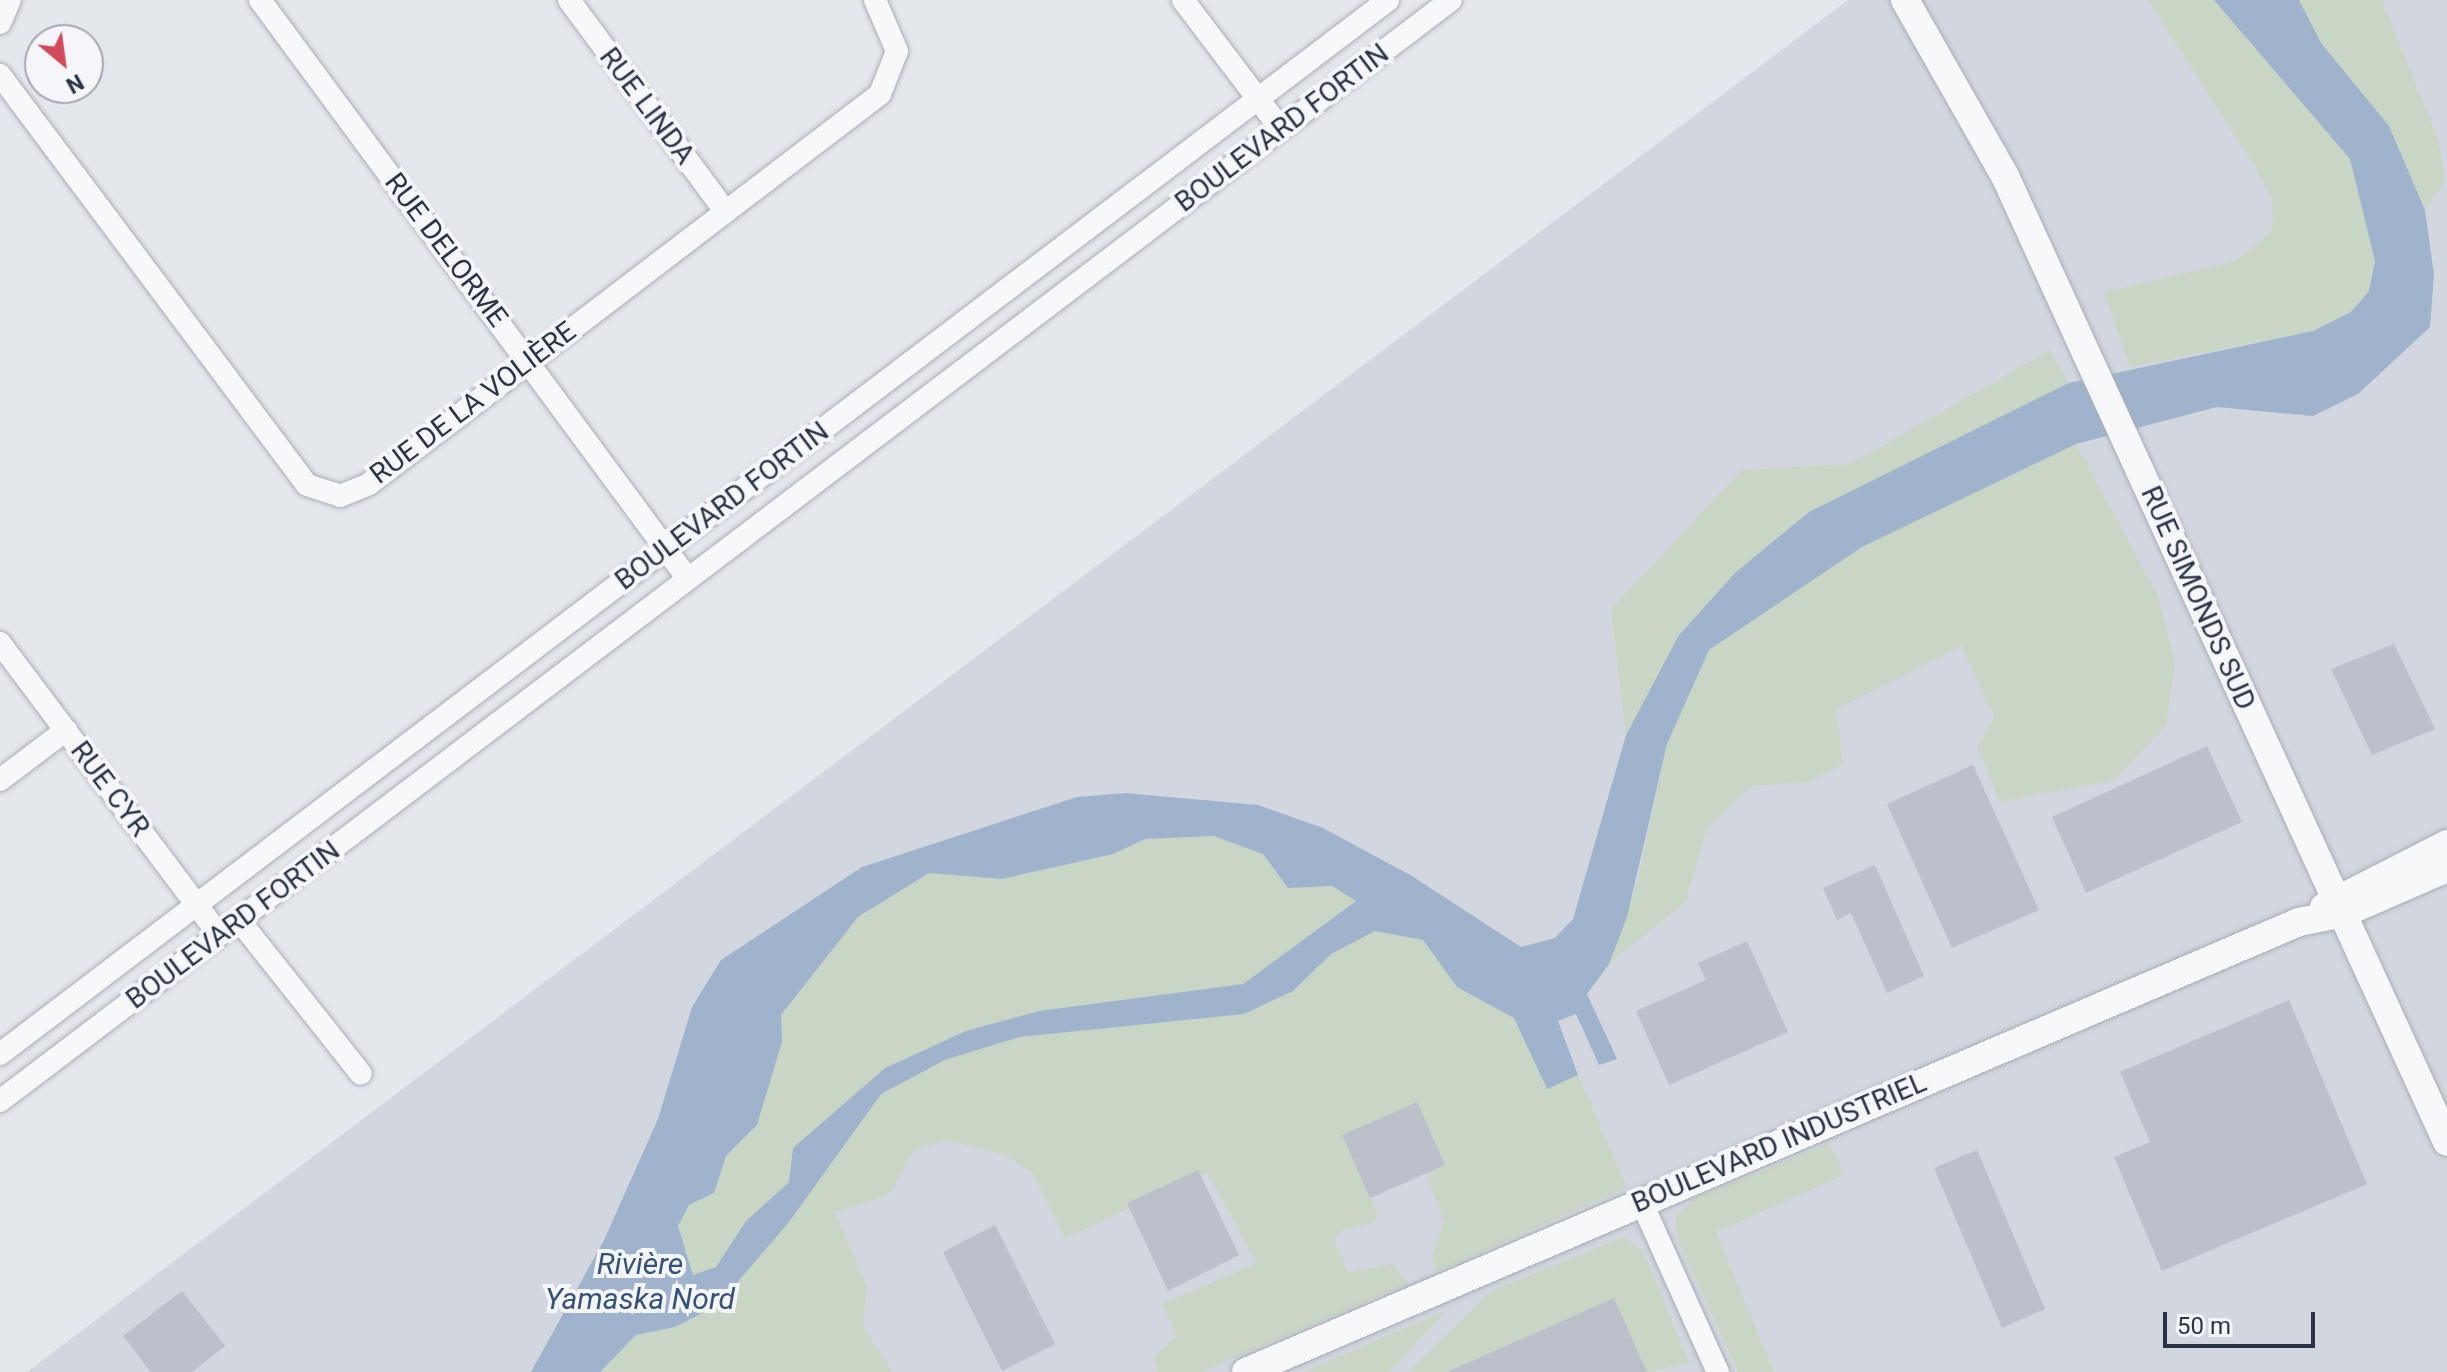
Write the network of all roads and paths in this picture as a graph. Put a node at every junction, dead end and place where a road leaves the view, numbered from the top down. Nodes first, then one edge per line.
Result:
1 (10, 0) edge
2 (260, 0) edge
3 (569, 0) edge
4 (875, 0) edge
5 (1183, 0) edge
6 (1388, 0) edge
7 (1451, 0) edge
8 (1889, 0) edge
9 (1905, 0) edge
10 (0, 23) edge
11 (1939, 58) junction
12 (0, 75) edge
13 (1258, 99) junction
14 (1281, 129) junction
15 (725, 211) junction
16 (1090, 226) junction
17 (1113, 257) junction
18 (528, 361) junction
19 (887, 381) junction
20 (909, 412) junction
21 (666, 548) junction
22 (688, 579) junction
23 (0, 643) edge
24 (442, 719) junction
25 (66, 730) junction
26 (465, 748) junction
27 (0, 780) edge
28 (2447, 844) edge
29 (2447, 868) edge
30 (2339, 904) junction
31 (196, 905) junction
32 (239, 920) junction
33 (219, 935) junction
34 (0, 1054) edge
35 (361, 1074) dead end
36 (0, 1101) edge
37 (2447, 1142) edge
38 (1641, 1201) junction
39 (1246, 1372) edge
40 (1718, 1372) edge

1 - 10 street
2 - 18 street, RUE DELORME
3 - 15 street, RUE LINDA
4 - 15 street, RUE DE LA VOLIÈRE
5 - 13 street
6 - 13 street, BOULEVARD FORTIN
7 - 14 street, BOULEVARD FORTIN
8 - 11 street, RUE SIMONDS SUD
9 - 11 street, RUE SIMONDS SUD
11 - 30 street, RUE SIMONDS SUD
12 - 18 street, RUE DE LA VOLIÈRE
13 - 14 street
13 - 16 street, BOULEVARD FORTIN
14 - 17 street, BOULEVARD FORTIN
15 - 18 street, RUE DE LA VOLIÈRE
16 - 17 street
16 - 19 street, BOULEVARD FORTIN
17 - 20 street, BOULEVARD FORTIN
18 - 21 street, RUE DELORME
19 - 20 street
19 - 21 street, BOULEVARD FORTIN
20 - 22 street, BOULEVARD FORTIN
21 - 22 street, RUE DELORME
21 - 24 street, BOULEVARD FORTIN
22 - 26 street, BOULEVARD FORTIN
23 - 25 street, RUE CYR
24 - 26 street
24 - 31 street, BOULEVARD FORTIN
25 - 27 street
25 - 31 street, RUE CYR
26 - 32 street, BOULEVARD FORTIN
28 - 30 street, BOULEVARD INDUSTRIEL
29 - 30 street, BOULEVARD INDUSTRIEL
30 - 37 street, RUE SIMONDS SUD
30 - 38 street, BOULEVARD INDUSTRIEL
31 - 33 street, RUE CYR
31 - 34 street, BOULEVARD FORTIN
32 - 33 street, BOULEVARD FORTIN
32 - 35 street
33 - 36 street, BOULEVARD FORTIN
38 - 39 street, BOULEVARD INDUSTRIEL
38 - 40 street

